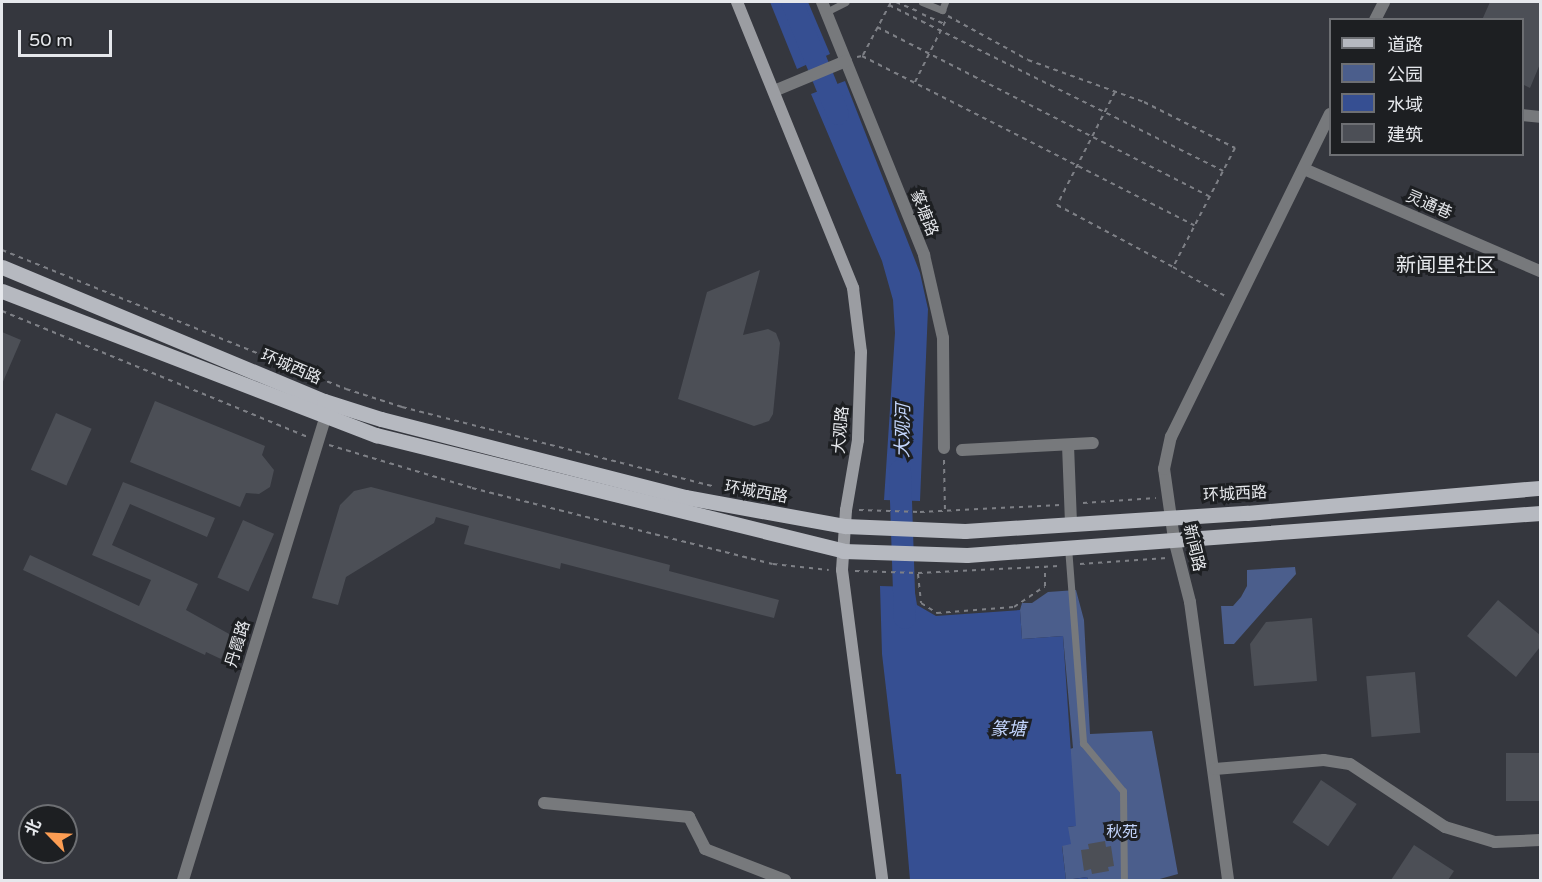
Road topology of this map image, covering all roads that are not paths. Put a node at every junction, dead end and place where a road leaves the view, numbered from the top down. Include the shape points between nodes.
1 (737, 2) edge
2 (846, 2) edge
3 (922, 2) edge
4 (945, 2) edge
5 (1383, 2) edge
6 (824, 7) edge
7 (1376, 18) edge
8 (846, 61) junction
9 (774, 91) junction
10 (1524, 115) edge
11 (1329, 116) edge
12 (1540, 117) edge
13 (1304, 169) junction
14 (2, 267) edge
15 (1540, 271) edge
16 (2, 291) edge
17 (326, 417) junction
18 (1093, 443) dead end
19 (1068, 445) junction
20 (944, 448) road end
21 (962, 450) dead end
22 (1540, 488) edge
23 (1540, 513) edge
24 (1170, 515) junction
25 (1071, 523) junction
26 (845, 526) junction
27 (1174, 539) junction
28 (1068, 547) junction
29 (843, 551) junction
30 (1215, 769) junction
31 (544, 803) dead end
32 (1540, 840) edge
33 (183, 880) edge
34 (785, 880) edge
35 (882, 880) edge
36 (1124, 880) edge
37 (1228, 880) edge

1 - 9 main road, 大观路
2 - 6 lane
3 - 4 lane via 942,10
5 - 7 street
6 - 8 street, 篆塘路
8 - 9 street
8 - 20 street, 篆塘路 via 924,255 943,338
9 - 26 main road, 大观路 via 853,288 861,363 858,440
10 - 12 street
11 - 13 street, 新闻路
13 - 15 street, 灵通巷
13 - 24 street, 新闻路 via 1171,437 1164,469
14 - 26 main road, 环城西路 via 324,401 381,419 685,497
16 - 17 main road, 环城西路
17 - 29 main road, 环城西路 via 509,471
17 - 33 street, 丹霞路
18 - 19 street
19 - 21 street
19 - 25 street
22 - 24 main road, 环城西路 via 1247,513
23 - 27 main road, 环城西路
24 - 25 main road, 环城西路
24 - 27 street, 新闻路
25 - 26 main road, 环城西路 via 919,532
26 - 29 main road, 大观路
27 - 28 main road, 环城西路
27 - 30 street, 新闻路 via 1190,602
28 - 29 main road, 环城西路 via 918,556
28 - 36 lane via 1083,742 1123,791
29 - 35 main road, 大观路 via 844,593
30 - 32 street via 1324,760 1350,764 1461,833 1495,842
30 - 37 street, 新闻路
31 - 34 street via 689,817 705,849

